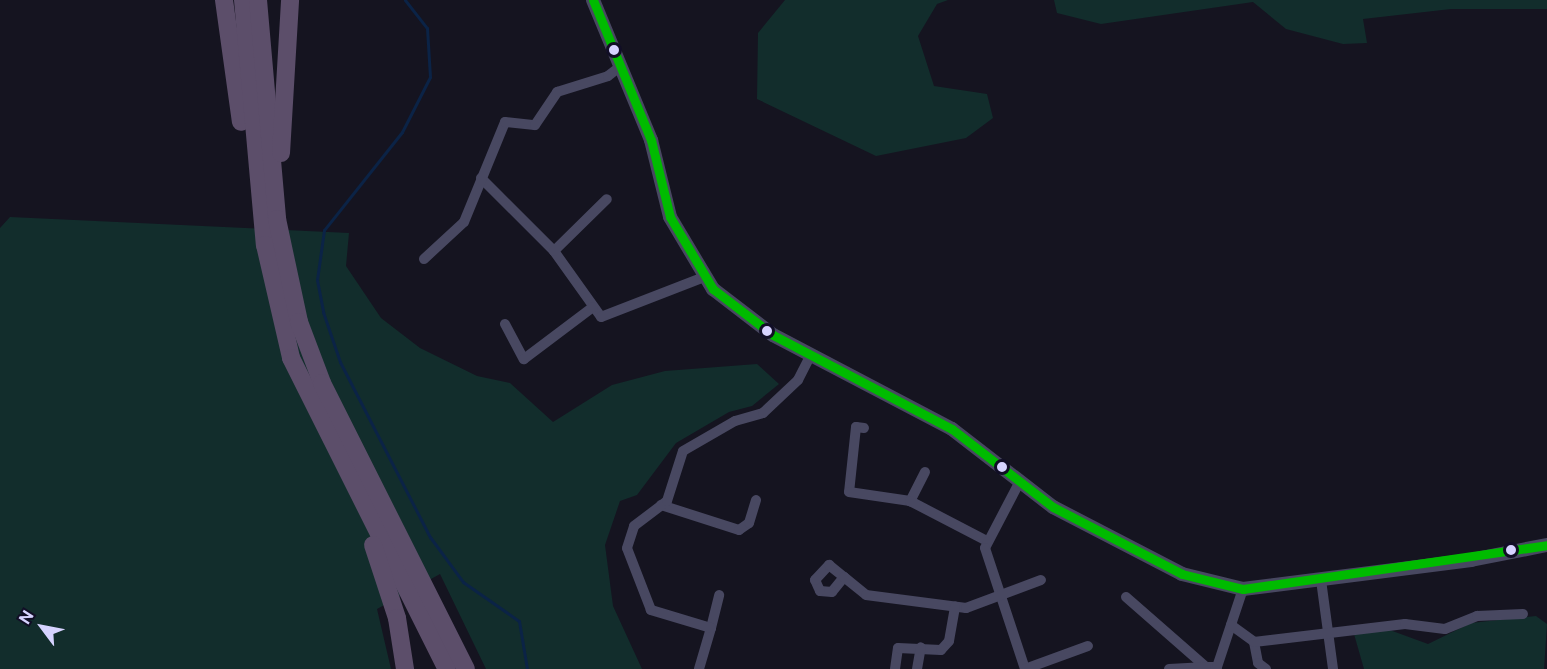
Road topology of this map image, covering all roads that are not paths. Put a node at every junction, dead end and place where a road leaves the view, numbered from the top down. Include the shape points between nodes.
1 (224, 0) edge
2 (243, 0) edge
3 (258, 0) edge
4 (290, 0) edge
5 (593, 0) edge
6 (624, 72) junction
7 (482, 178) junction
8 (607, 199) dead end
9 (554, 251) junction
10 (424, 259) dead end
11 (704, 278) junction
12 (273, 288) junction
13 (593, 308) junction
14 (299, 322) junction
15 (505, 324) dead end
16 (811, 355) junction
17 (864, 428) dead end
18 (330, 441) junction
19 (925, 472) dead end
20 (1019, 483) junction
21 (756, 500) dead end
22 (910, 501) junction
23 (661, 505) junction
24 (987, 541) junction
25 (1547, 545) edge
26 (844, 577) dead end
27 (1041, 580) dead end
28 (1321, 580) junction
29 (1243, 589) junction
30 (719, 596) dead end
31 (998, 596) junction
32 (1126, 597) dead end
33 (955, 607) junction
34 (1523, 614) dead end
35 (443, 622) junction
36 (1231, 625) junction
37 (711, 628) junction
38 (1326, 632) junction
39 (1254, 642) junction
40 (1088, 646) dead end
41 (921, 647) junction
42 (1211, 667) junction
43 (405, 669) edge
44 (447, 669) edge
45 (465, 669) edge
46 (473, 669) edge
47 (699, 669) edge
48 (895, 669) edge
49 (917, 669) edge
50 (1025, 669) edge
51 (1169, 669) edge
52 (1266, 669) edge
53 (1333, 669) edge

1 - 12 highway via 252,203
2 - 12 highway via 260,201
3 - 14 highway via 277,219
4 - 14 highway via 281,96 282,201
5 - 6 street
6 - 7 street via 558,92 534,125 505,122
6 - 11 street via 651,140 670,217
7 - 9 street
7 - 10 street via 464,222
8 - 9 street
9 - 13 street
11 - 13 street via 601,317
11 - 16 street via 745,317
12 - 18 highway via 291,358
13 - 15 street via 524,359
14 - 35 highway via 322,383
16 - 20 street via 952,429
16 - 23 street via 798,380 763,413 735,421 683,451
17 - 22 street via 856,428 849,492
18 - 43 highway via 381,564
18 - 44 highway
19 - 22 street
20 - 24 street
20 - 29 street via 1182,574
21 - 23 street via 749,523 739,530
22 - 24 street
23 - 37 street via 634,526 627,549 644,594 651,610
24 - 31 street via 986,560
25 - 28 street
26 - 33 street via 866,595
27 - 31 street
28 - 29 street
28 - 38 street
29 - 36 street
30 - 37 street
31 - 33 street
31 - 50 street
32 - 42 street
33 - 41 street via 949,641 941,650
34 - 38 street via 1477,616 1445,629 1405,624
35 - 45 highway
35 - 46 highway
36 - 39 street
36 - 42 street
37 - 47 street
38 - 39 street
38 - 53 street
39 - 52 street via 1258,663
40 - 50 street
41 - 48 street via 898,648
41 - 49 street
42 - 51 street

